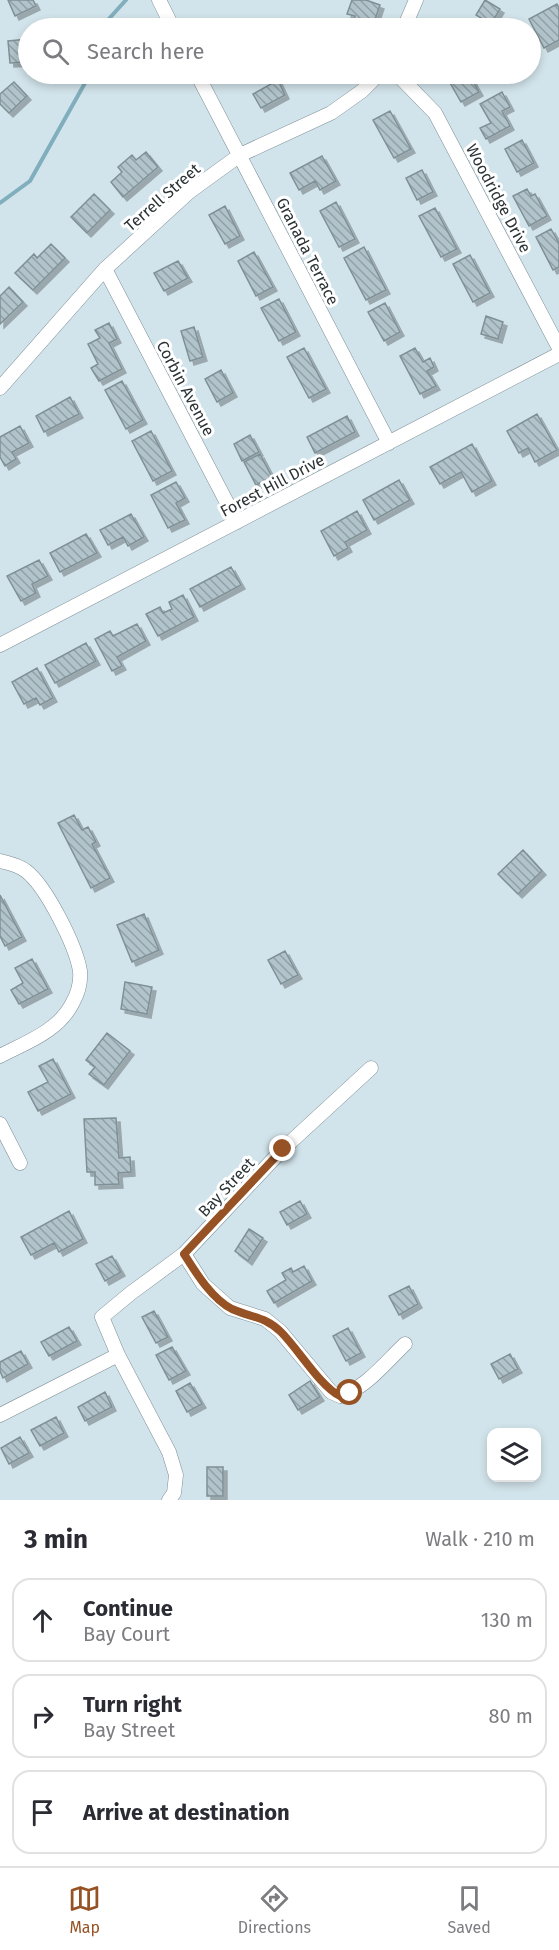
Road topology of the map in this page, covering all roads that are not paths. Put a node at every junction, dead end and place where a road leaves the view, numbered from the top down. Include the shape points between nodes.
1 (159, 0) edge
2 (416, 0) edge
3 (168, 18) edge
4 (408, 18) edge
5 (202, 84) edge
6 (369, 84) edge
7 (407, 84) edge
8 (240, 155) junction
9 (105, 269) junction
10 (559, 348) edge
11 (559, 354) edge
12 (0, 388) edge
13 (389, 443) junction
14 (237, 522) junction
15 (0, 645) edge
16 (0, 861) edge
17 (0, 1056) edge
18 (370, 1068) dead end
19 (0, 1124) edge
20 (20, 1163) dead end
21 (184, 1254) junction
22 (405, 1344) dead end
23 (118, 1355) junction
24 (0, 1414) edge
25 (170, 1500) edge

1 - 3 street
2 - 4 street
5 - 8 street, Granada Terrace
6 - 8 street, Terrell Street via 331,113
7 - 10 street, Woodridge Drive via 435,113
8 - 9 street, Terrell Street via 189,192
8 - 13 street, Granada Terrace
9 - 12 street, Terrell Street
9 - 14 street, Corbin Avenue
11 - 13 street, Forest Hill Drive
13 - 14 street, Forest Hill Drive
14 - 15 street, Forest Hill Drive
16 - 17 street via 25,870 40,885 60,919 80,971 79,989 57,1024
18 - 21 street, Bay Street via 283,1149
19 - 20 street
21 - 22 street via 203,1284 230,1308 265,1319 280,1330 331,1392 340,1396 360,1387
21 - 23 street, Bay Street via 102,1317
23 - 24 street
23 - 25 street via 169,1452 176,1475

